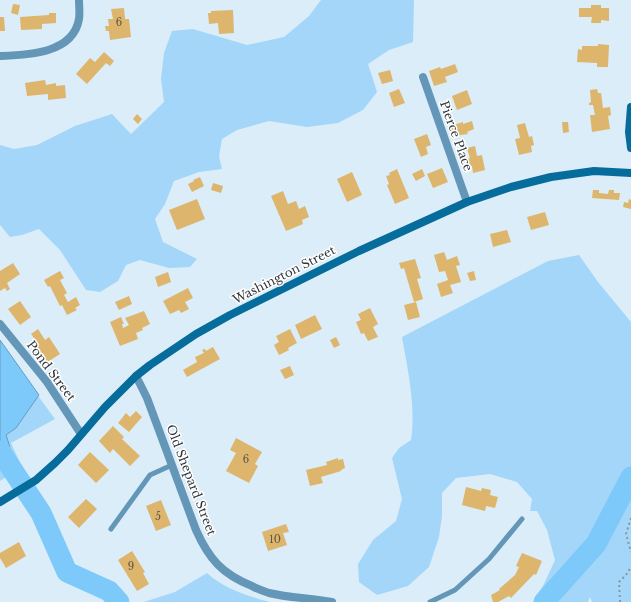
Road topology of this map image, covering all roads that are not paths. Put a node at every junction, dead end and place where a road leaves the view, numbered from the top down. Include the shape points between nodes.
1 (79, 0) edge
2 (0, 56) edge
3 (422, 77) dead end
4 (631, 107) edge
5 (631, 148) edge
6 (631, 173) edge
7 (467, 202) junction
8 (0, 324) edge
9 (136, 376) junction
10 (81, 434) junction
11 (172, 466) junction
12 (0, 502) edge
13 (522, 519) dead end
14 (111, 529) dead end
15 (332, 602) edge
16 (430, 602) edge

1 - 2 street via 79,19 75,30 64,43 32,54
3 - 7 street, Pierce Place
4 - 5 main road
6 - 7 main road, Washington Street via 594,171 551,177
7 - 9 main road, Washington Street via 359,251 230,316 163,355
8 - 10 street, Pond Street via 47,382
9 - 10 main road, Washington Street
9 - 11 street, Old Shepard Street via 147,398
10 - 12 main road, Washington Street via 60,459 36,480
11 - 14 lane via 150,475
11 - 15 street, Old Shepard Street via 201,542 222,570 237,580 267,592
13 - 16 lane via 478,570 455,590

